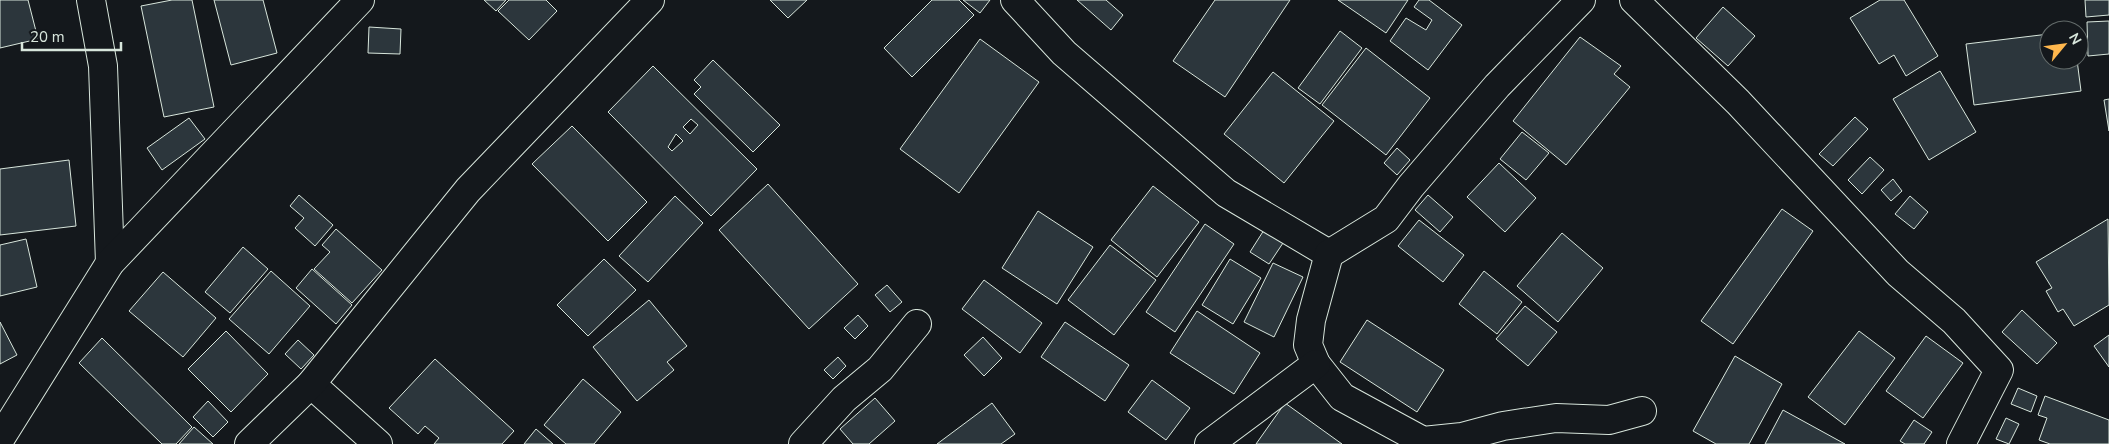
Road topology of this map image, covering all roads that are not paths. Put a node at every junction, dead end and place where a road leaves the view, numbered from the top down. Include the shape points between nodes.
1 (91, 0) edge
2 (360, 0) edge
3 (650, 0) edge
4 (1015, 0) edge
5 (1581, 0) edge
6 (1634, 0) edge
7 (1329, 254) junction
8 (110, 263) junction
9 (917, 324) dead end
10 (1316, 364) junction
11 (311, 384) junction
12 (1642, 411) dead end
13 (0, 439) edge
14 (250, 444) edge
15 (378, 444) edge
16 (802, 444) edge
17 (1208, 444) edge
18 (1961, 444) edge

1 - 8 street via 103,66
2 - 8 street
3 - 11 street via 468,190
4 - 7 street via 1064,52 1226,193
5 - 7 street via 1497,86 1386,219
6 - 18 street via 1738,102 1898,273 1954,321 1999,370
7 - 10 street via 1311,320 1308,345
8 - 13 street
9 - 16 street via 880,369 844,399
10 - 12 street via 1342,397 1423,441 1462,437 1503,426 1556,418 1609,420
10 - 17 street
11 - 14 street
11 - 15 street

